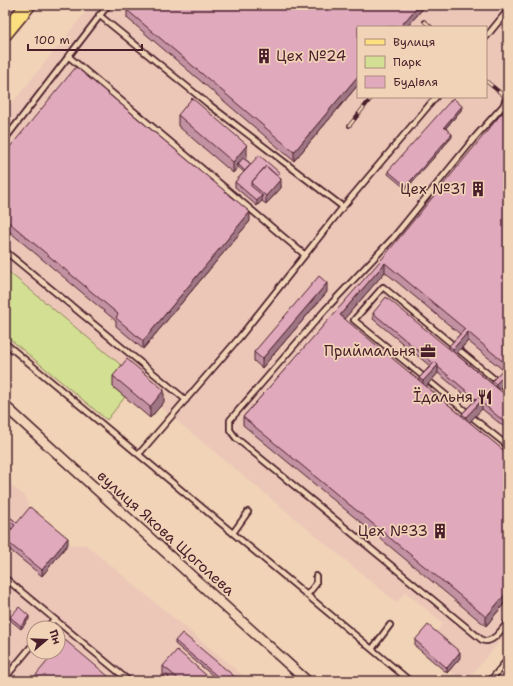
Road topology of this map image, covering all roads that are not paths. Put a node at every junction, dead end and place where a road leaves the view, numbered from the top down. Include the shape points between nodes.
1 (28, 5) edge
2 (108, 5) edge
3 (508, 10) edge
4 (99, 15) junction
5 (5, 33) edge
6 (487, 36) edge
7 (68, 56) junction
8 (508, 94) edge
9 (435, 98) edge
10 (503, 106) junction
11 (508, 110) edge
12 (5, 139) edge
13 (344, 207) junction
14 (5, 252) edge
15 (305, 255) junction
16 (5, 343) edge
17 (508, 390) edge
18 (186, 400) junction
19 (5, 406) edge
20 (508, 446) edge
21 (139, 454) junction
22 (248, 512) dead end
23 (233, 532) junction
24 (316, 576) dead end
25 (5, 578) edge
26 (307, 595) junction
27 (54, 619) joint
28 (508, 622) edge
29 (390, 625) dead end
30 (372, 649) junction
31 (26, 653) edge
32 (508, 659) edge
33 (5, 678) edge
34 (129, 681) edge
35 (307, 681) edge
36 (410, 681) edge
37 (490, 681) edge

1 - 5 main road
2 - 4 lane
3 - 6 lane
4 - 7 lane
4 - 13 lane via 207,103
7 - 12 lane
7 - 15 lane
8 - 10 lane
9 - 13 lane
10 - 11 lane
10 - 28 lane via 393,238 325,310 230,420 230,430 236,438 482,640 492,640
13 - 15 lane
14 - 18 lane
15 - 18 lane
16 - 21 lane
17 - 20 lane via 383,287 354,320
18 - 21 lane
19 - 35 street, вулиця Якова Щоголева
21 - 23 lane
22 - 23 lane
23 - 26 lane
24 - 26 lane via 316,584
25 - 27 lane
26 - 30 lane
27 - 34 lane
29 - 30 lane
30 - 36 lane
31 - 33 lane
32 - 37 lane

